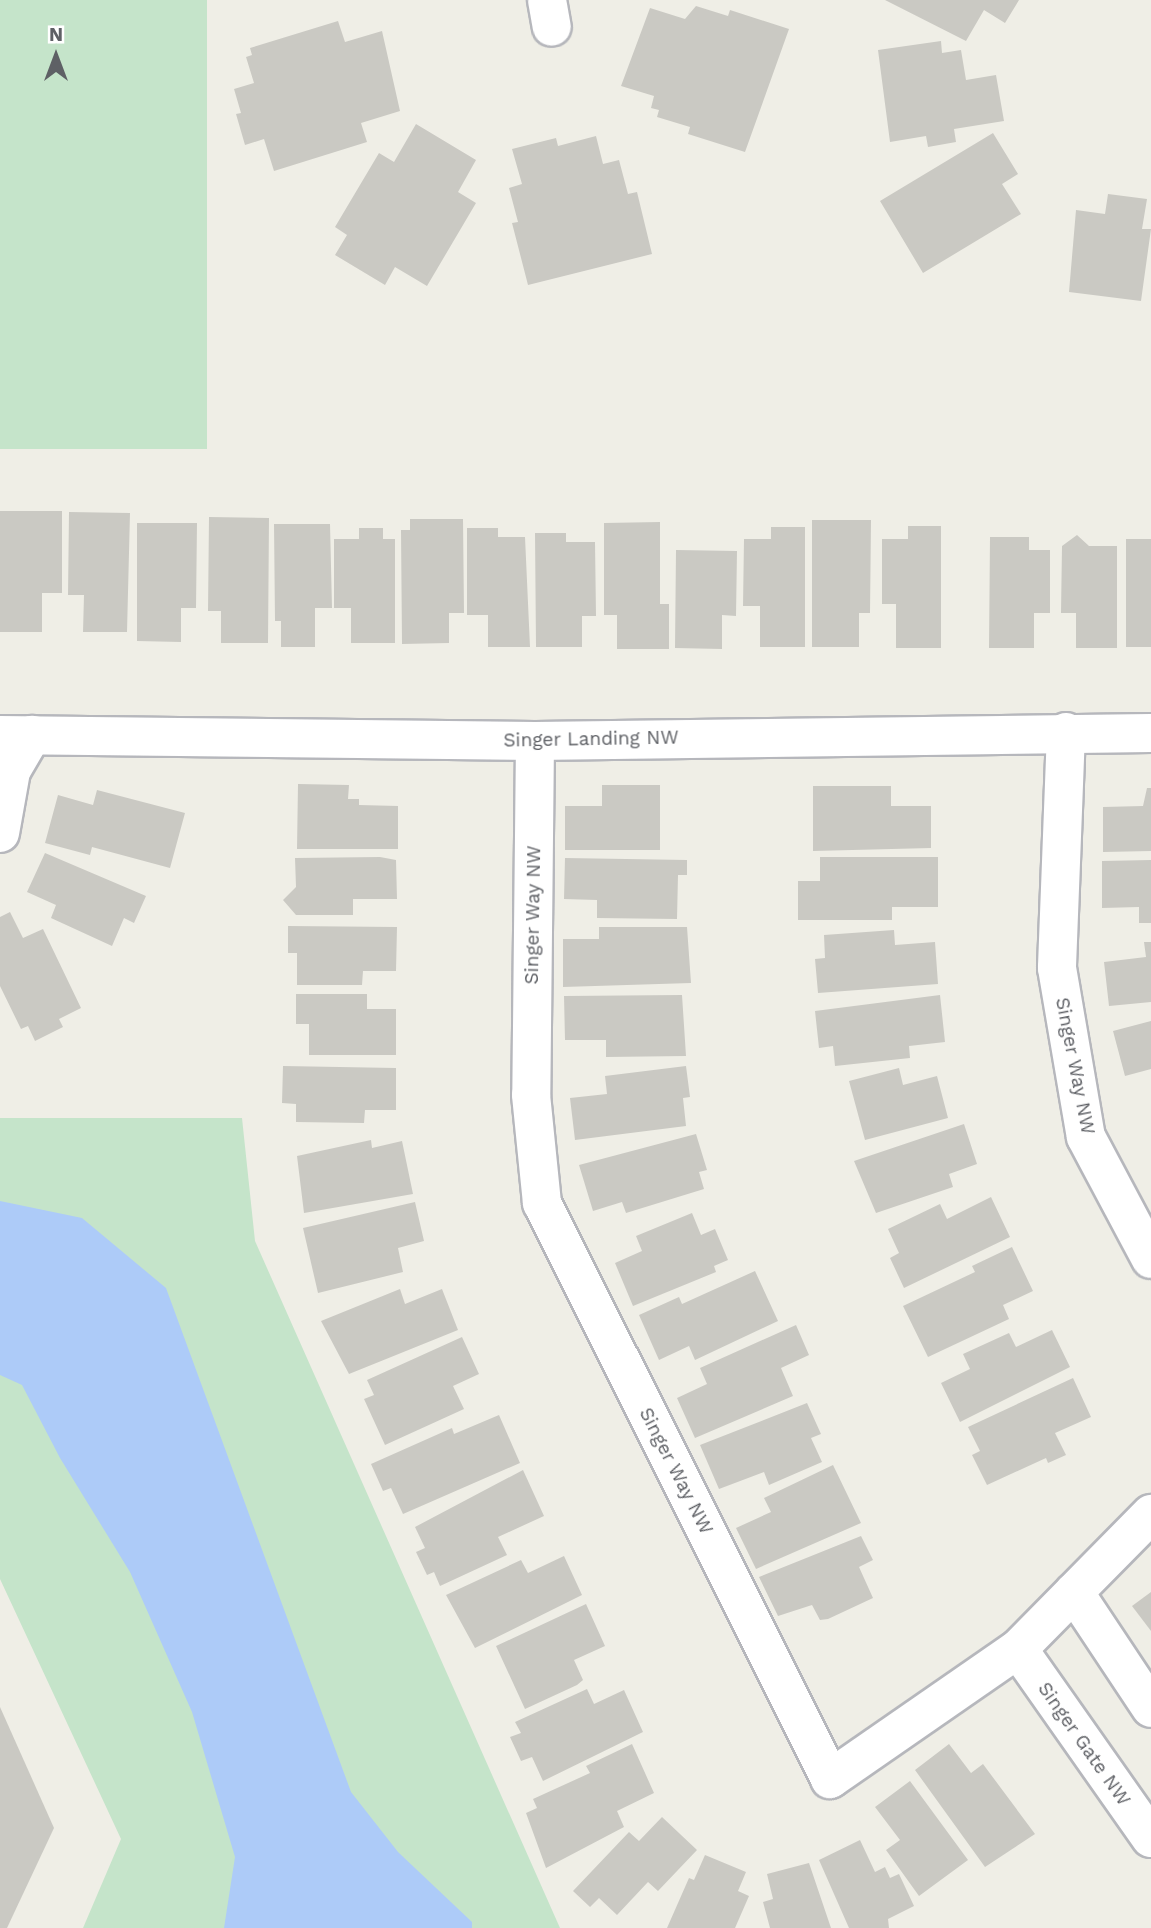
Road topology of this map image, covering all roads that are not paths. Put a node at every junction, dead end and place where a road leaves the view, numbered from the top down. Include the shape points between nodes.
1 (1066, 732) junction
2 (1151, 733) edge
3 (16, 735) edge
4 (535, 741) junction
5 (0, 833) edge
6 (1151, 1259) edge
7 (1151, 1514) edge
8 (1074, 1592) junction
9 (1018, 1649) junction
10 (1151, 1708) edge
11 (1151, 1838) edge

1 - 2 street, Singer Landing NW
1 - 4 street, Singer Landing NW
1 - 6 street, Singer Way NW via 1057,968 1086,1137
3 - 4 street, Singer Landing NW
3 - 5 street, Singer Landing NW
4 - 9 street, Singer Way NW via 531,1095 542,1203 830,1779
7 - 8 street, Singer Way NW
8 - 9 street, Singer Way NW
8 - 10 street
9 - 11 street, Singer Gate NW

